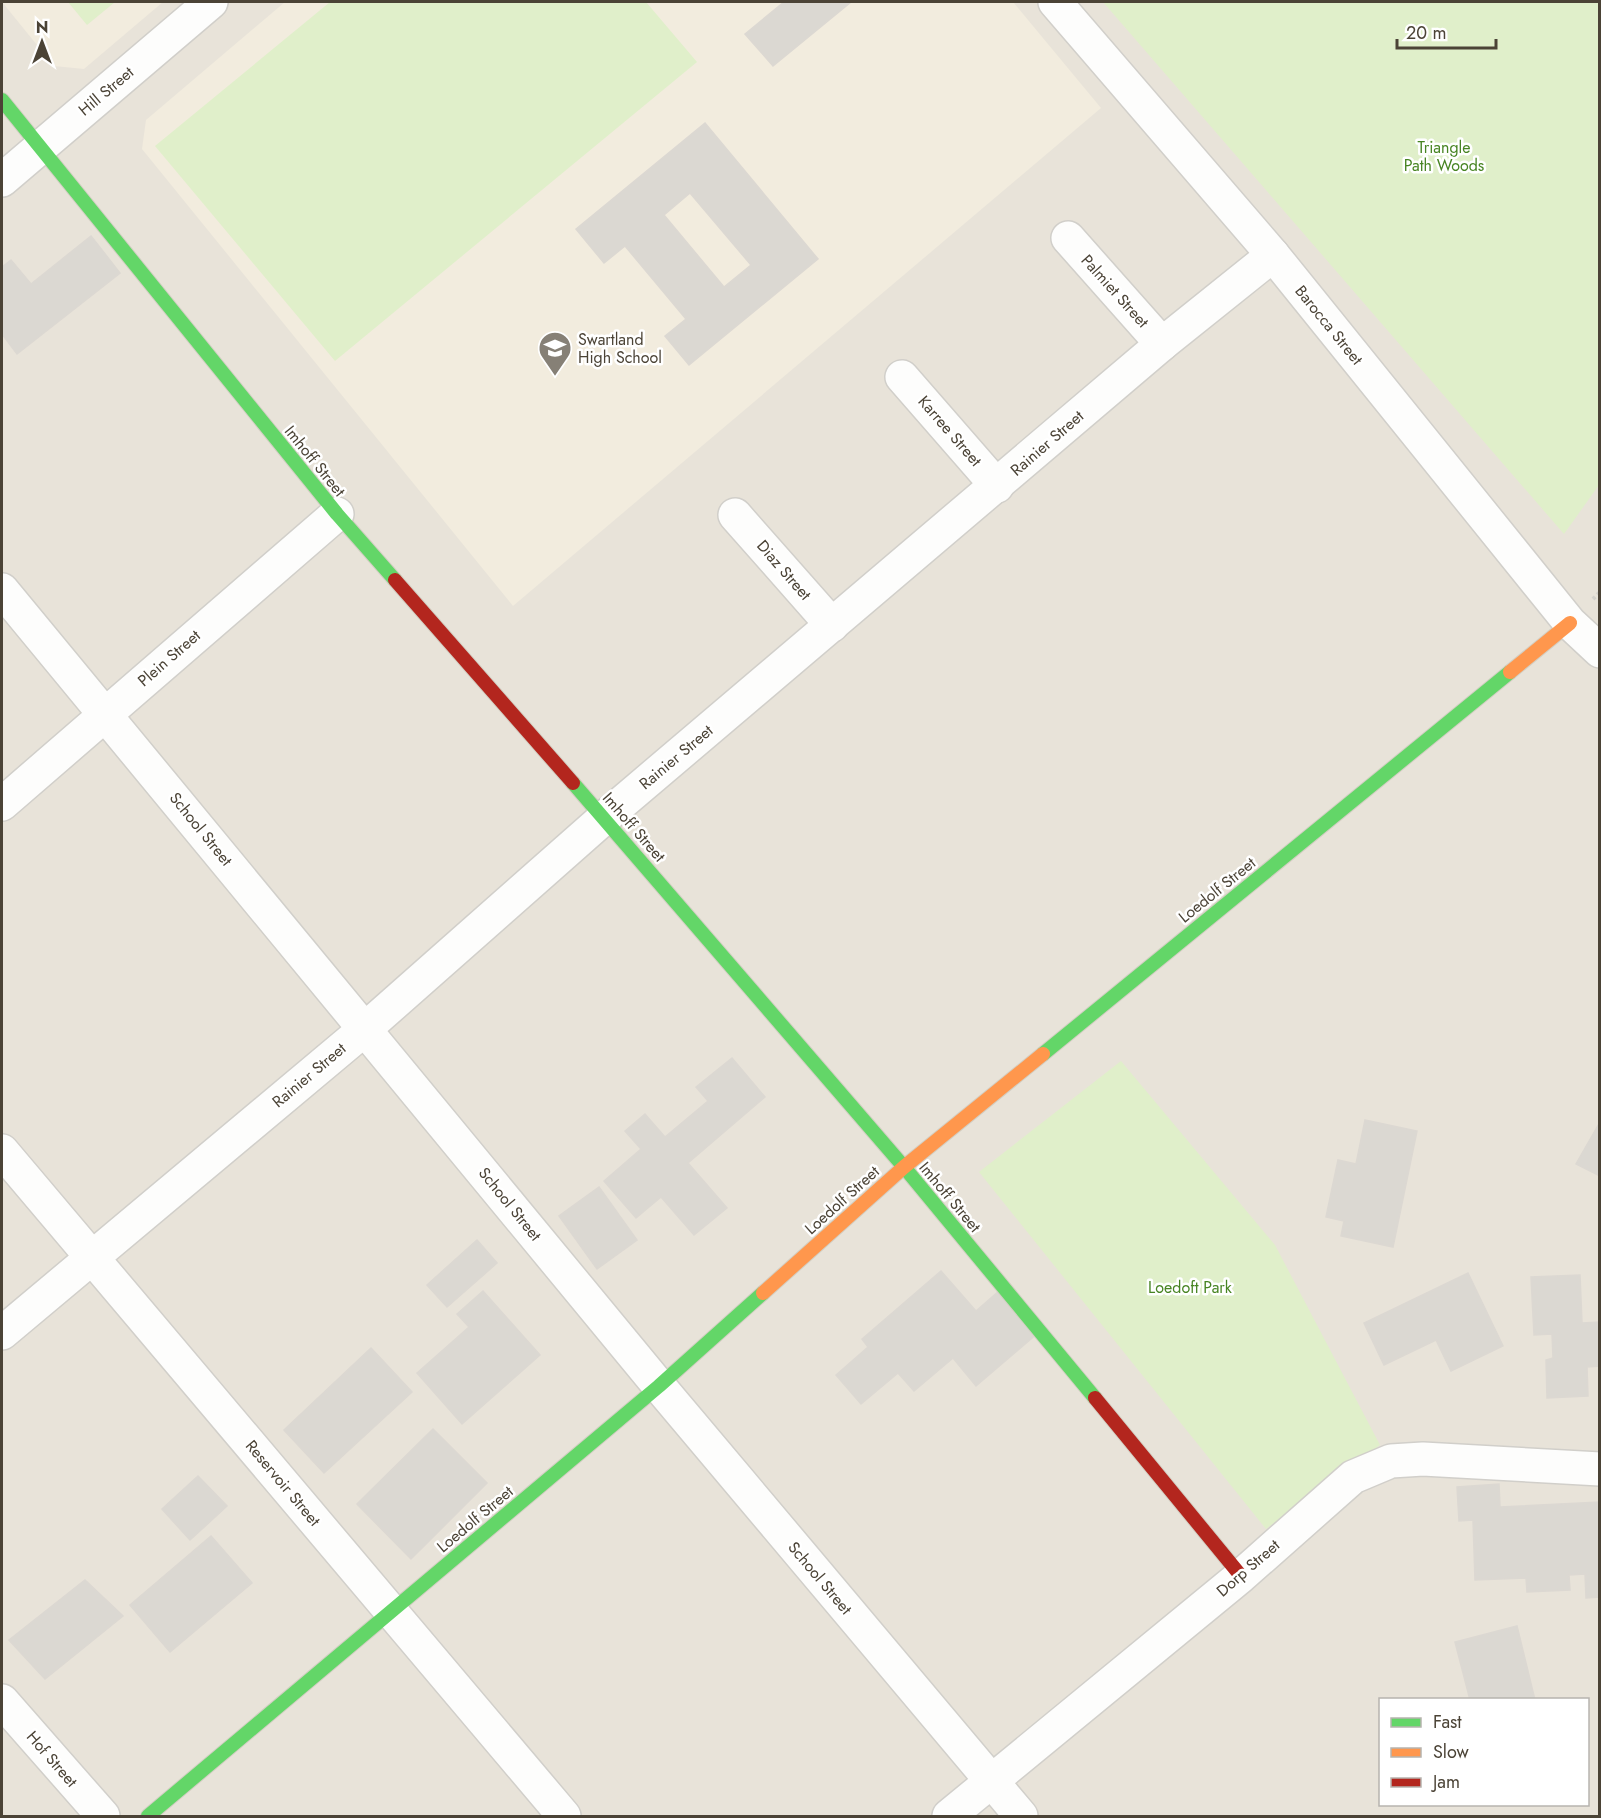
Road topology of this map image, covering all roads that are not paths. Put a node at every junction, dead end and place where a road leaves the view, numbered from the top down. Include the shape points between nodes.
1 (211, 2) edge
2 (1055, 2) edge
3 (2, 100) edge
4 (40, 146) junction
5 (2, 180) edge
6 (1068, 238) dead end
7 (1273, 255) junction
8 (1162, 345) junction
9 (902, 377) dead end
10 (997, 486) junction
11 (337, 514) junction
12 (735, 515) dead end
13 (2, 590) edge
14 (1570, 623) junction
15 (832, 625) junction
16 (1599, 651) edge
17 (105, 712) junction
18 (2, 804) edge
19 (604, 818) junction
20 (365, 1029) junction
21 (2, 1151) edge
22 (904, 1167) junction
23 (91, 1256) junction
24 (2, 1333) edge
25 (659, 1386) junction
26 (1599, 1469) edge
27 (1241, 1575) junction
28 (392, 1611) junction
29 (2, 1701) edge
30 (990, 1781) junction
31 (103, 1816) edge
32 (148, 1816) edge
33 (564, 1816) edge
34 (949, 1816) edge
35 (1021, 1816) edge

1 - 4 street, Hill Street
2 - 7 street, Barocca Street
3 - 4 street, Imhoff Street
4 - 5 street, Hill Street
4 - 11 street, Imhoff Street
6 - 8 street, Palmiet Street
7 - 8 street, Rainier Street
7 - 14 street, Barocca Street
8 - 10 street, Rainier Street
9 - 10 street, Karree Street
10 - 15 street, Rainier Street
11 - 17 street, Plein Street
11 - 19 street, Imhoff Street
12 - 15 street, Diaz Street
13 - 17 street, School Street
14 - 16 street, Barocca Street
14 - 22 street, Loedolf Street
15 - 19 street, Rainier Street
17 - 18 street, Plein Street
17 - 20 street, School Street
19 - 20 street, Rainier Street
19 - 22 street, Imhoff Street
20 - 23 street, Rainier Street
20 - 25 street, School Street
21 - 23 street, Reservoir Street
22 - 25 street, Loedolf Street
22 - 27 street, Imhoff Street
23 - 24 street, Rainier Street
23 - 28 street, Reservoir Street
25 - 28 street, Loedolf Street
25 - 30 street, School Street
26 - 27 street, Dorp Street via 1423,1459 1391,1461 1353,1477
27 - 30 street, Dorp Street
28 - 32 street, Loedolf Street
28 - 33 street, Reservoir Street
29 - 31 street, Hof Street
30 - 34 street, Dorp Street
30 - 35 street, School Street

